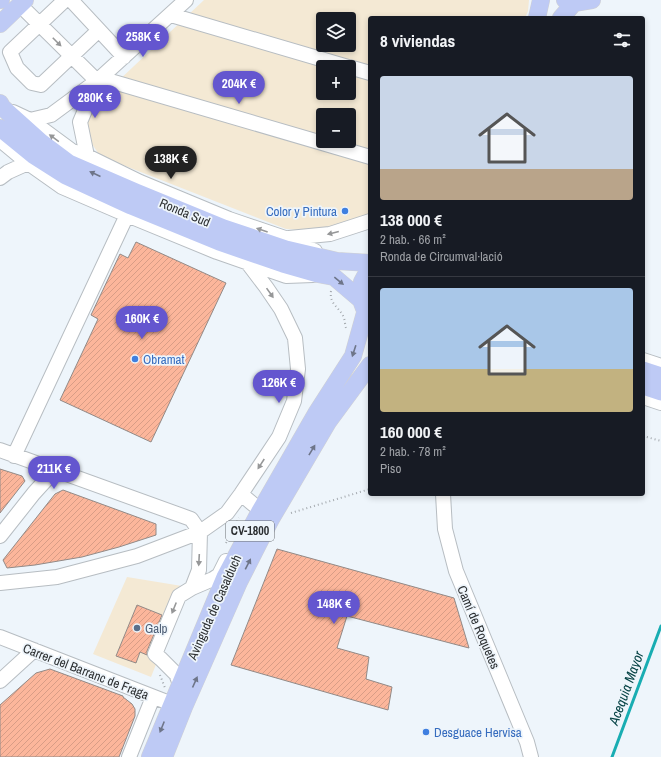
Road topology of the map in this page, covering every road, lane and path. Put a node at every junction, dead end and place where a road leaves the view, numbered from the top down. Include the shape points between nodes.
1 (65, 0) edge
2 (71, 0) edge
3 (186, 0) edge
4 (541, 0) edge
5 (592, 0) edge
6 (22, 2) edge
7 (569, 2) edge
8 (171, 15) junction
9 (537, 16) edge
10 (562, 16) edge
11 (0, 24) edge
12 (39, 24) junction
13 (99, 30) junction
14 (71, 56) junction
15 (124, 57) junction
16 (325, 60) edge
17 (356, 69) edge
18 (368, 72) edge
19 (99, 80) junction
20 (1, 105) edge
21 (30, 120) junction
22 (0, 139) edge
23 (87, 156) junction
24 (368, 156) edge
25 (28, 163) junction
26 (0, 178) edge
27 (127, 215) junction
28 (368, 222) edge
29 (288, 238) junction
30 (337, 261) junction
31 (247, 262) junction
32 (368, 263) edge
33 (368, 271) edge
34 (318, 274) junction
35 (366, 311) edge
36 (645, 361) edge
37 (661, 366) edge
38 (368, 368) edge
39 (645, 371) edge
40 (661, 376) edge
41 (645, 387) edge
42 (661, 392) edge
43 (645, 398) edge
44 (661, 403) edge
45 (317, 412) junction
46 (645, 437) edge
47 (661, 441) edge
48 (0, 450) edge
49 (14, 456) junction
50 (35, 463) junction
51 (55, 470) junction
52 (368, 490) edge
53 (34, 493) junction
54 (241, 494) junction
55 (443, 496) edge
56 (254, 505) junction
57 (271, 519) junction
58 (200, 532) junction
59 (0, 536) edge
60 (2, 584) edge
61 (192, 588) junction
62 (2, 635) edge
63 (34, 650) junction
64 (0, 681) edge
65 (180, 684) junction
66 (153, 697) junction
67 (172, 704) junction
68 (129, 757) edge
69 (150, 757) edge
70 (164, 757) edge
71 (531, 757) edge

1 - 12 street
2 - 13 street
3 - 8 street
4 - 9 main road
5 - 7 main road
6 - 11 main road
6 - 12 street
7 - 10 main road
8 - 15 street
8 - 16 street
12 -> 14 street
12 - 14 street via 10,52 17,68 32,83 41,85
13 - 14 street
13 - 15 street
14 - 19 street
15 - 19 street
17 - 18 street
19 - 21 street via 51,115
19 - 23 street via 80,122
19 - 24 street
20 - 21 street
30 -> 20 main road, Ronda Sud via 286,249 224,228 69,163 41,142
23 -> 21 street via 72,151
22 - 25 street, Ronda Sud
22 - 34 main road, Ronda Sud via 33,155 66,176 131,206 219,242
29 -> 23 street via 229,219 140,182
25 - 26 street
25 - 27 street, Ronda Sud via 62,186
27 - 31 street, Ronda Sud
27 - 49 street
28 -> 29 street via 330,234
29 - 30 street
30 - 32 main road, Ronda Sud
31 - 34 street, Ronda Sud via 286,276
31 -> 54 street via 281,309 295,338 298,369 294,401 279,436
33 - 35 main road, Avinguda de Casalduch via 362,282
34 -> 35 main road, Ronda Sud via 334,277
35 -> 45 main road, Avinguda de Casalduch / CV-1800 via 353,356
36 - 37 street
57 -> 38 main road, Avinguda de Casalduch / CV-1800 via 328,422
39 - 40 main road
41 - 42 main road
43 - 44 street
45 - 56 street
45 - 65 main road, Avinguda de Casalduch / CV-1800 via 225,577
46 - 47 path
48 - 49 street
49 - 50 street
50 - 51 street
50 - 53 street
51 - 53 street
51 - 58 street via 191,519
52 - 57 path
53 - 59 street
54 - 56 street
54 - 58 street via 228,513
55 - 71 street, Camí de Roquetes via 445,528 456,571
56 - 61 street via 219,574
70 -> 57 main road, Avinguda de Casalduch / CV-1800 via 239,582
58 - 60 street via 137,556 57,577
58 -> 61 street via 199,570
61 -> 65 street via 179,596 155,654 176,674
62 - 63 street, Carrer del Barranc de Fraga
63 - 64 street
63 - 66 street, Carrer del Barranc de Fraga
65 - 67 main road, Avinguda de Casalduch / CV-1800
66 - 67 street, Carrer del Barranc de Fraga
66 - 68 street
67 -> 69 main road, Avinguda de Casalduch / CV-1800

